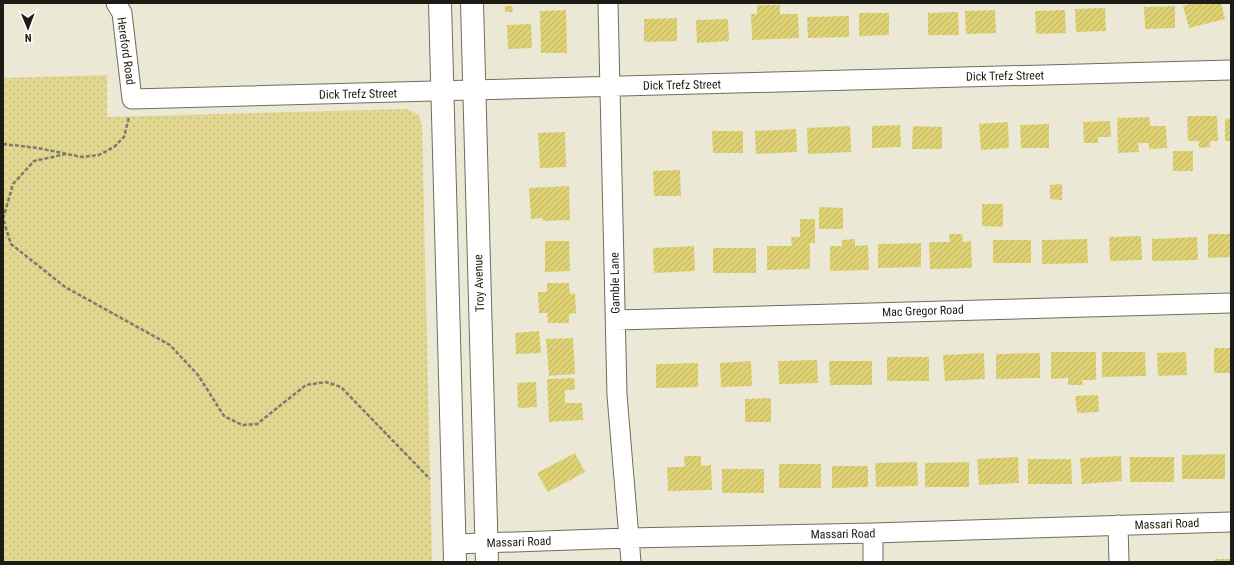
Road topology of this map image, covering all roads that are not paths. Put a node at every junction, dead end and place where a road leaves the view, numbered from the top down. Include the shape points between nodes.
1 (116, 3) edge
2 (440, 3) edge
3 (472, 3) edge
4 (608, 3) edge
5 (1231, 70) edge
6 (610, 87) junction
7 (474, 90) junction
8 (442, 92) junction
9 (132, 99) joint
10 (1231, 303) edge
11 (616, 320) junction
12 (1231, 522) edge
13 (1118, 525) junction
14 (873, 533) junction
15 (628, 538) junction
16 (487, 552) edge
17 (455, 553) edge
18 (630, 562) edge
19 (873, 562) edge
20 (1119, 562) edge

1 - 9 street, Hereford Road via 122,13
2 - 8 main road
3 - 7 main road, Troy Avenue
4 - 6 street, Gamble Lane
5 - 6 street, Dick Trefz Street
6 - 7 street, Dick Trefz Street
6 - 11 street, Gamble Lane
7 - 8 street, Dick Trefz Street
7 - 16 main road, Troy Avenue
8 - 9 street, Dick Trefz Street
8 - 17 main road
10 - 11 street, Mac Gregor Road
11 - 15 street, Gamble Lane via 617,396
12 - 13 street, Massari Road
13 - 14 street, Massari Road
13 - 20 street
14 - 15 street, Massari Road
14 - 19 street
15 - 16 street, Massari Road
15 - 18 street, Gamble Lane
16 - 17 street, Massari Road

